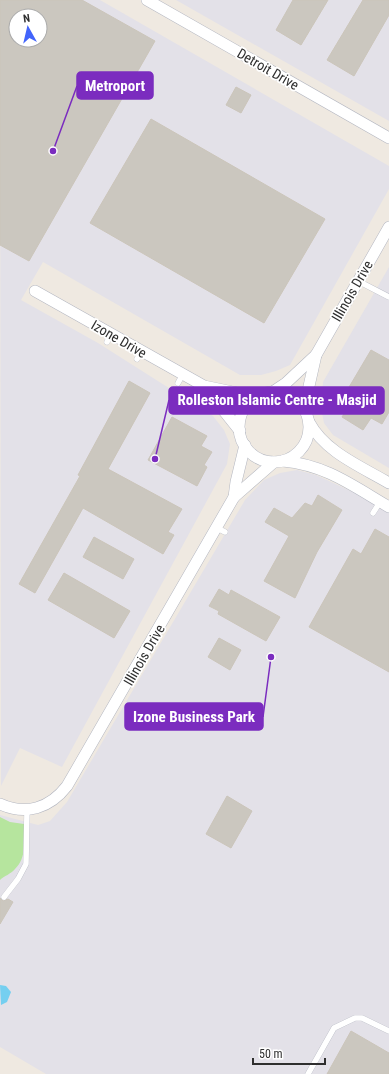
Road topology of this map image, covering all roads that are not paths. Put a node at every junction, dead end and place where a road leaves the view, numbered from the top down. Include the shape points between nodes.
1 (147, 0) edge
2 (389, 138) edge
3 (389, 227) edge
4 (358, 281) junction
5 (35, 291) dead end
6 (389, 297) edge
7 (316, 355) junction
8 (204, 386) junction
9 (271, 393) junction
10 (255, 398) junction
11 (308, 419) junction
12 (240, 431) junction
13 (245, 445) junction
14 (279, 461) junction
15 (389, 483) edge
16 (234, 497) junction
17 (384, 504) edge
18 (373, 514) dead end
19 (0, 804) edge
20 (27, 810) junction
21 (4, 897) dead end
22 (389, 1031) edge
23 (308, 1074) edge

1 - 2 street, Detroit Drive
3 - 4 street, Illinois Drive
4 - 6 lane
4 - 7 street, Illinois Drive
5 - 8 street, Izone Drive via 139,355 180,378
7 - 9 street, Illinois Drive
7 - 11 street, Illinois Drive via 307,395
8 - 10 street, Izone Drive
8 - 12 street, Izone Drive
9 - 10 street
9 - 11 street via 293,398
10 - 12 street via 243,412
11 - 14 street via 306,442 292,457
11 - 15 street via 320,439 334,451
12 - 13 street
13 - 14 street via 252,454 262,460
13 - 16 street, Illinois Drive
14 - 16 street, Illinois Drive
14 - 17 street via 307,464 323,470
16 - 20 street, Illinois Drive via 67,786 44,806
17 - 18 lane
19 - 20 street
20 - 21 lane via 26,864
22 - 23 lane via 362,1018 355,1018 334,1028

